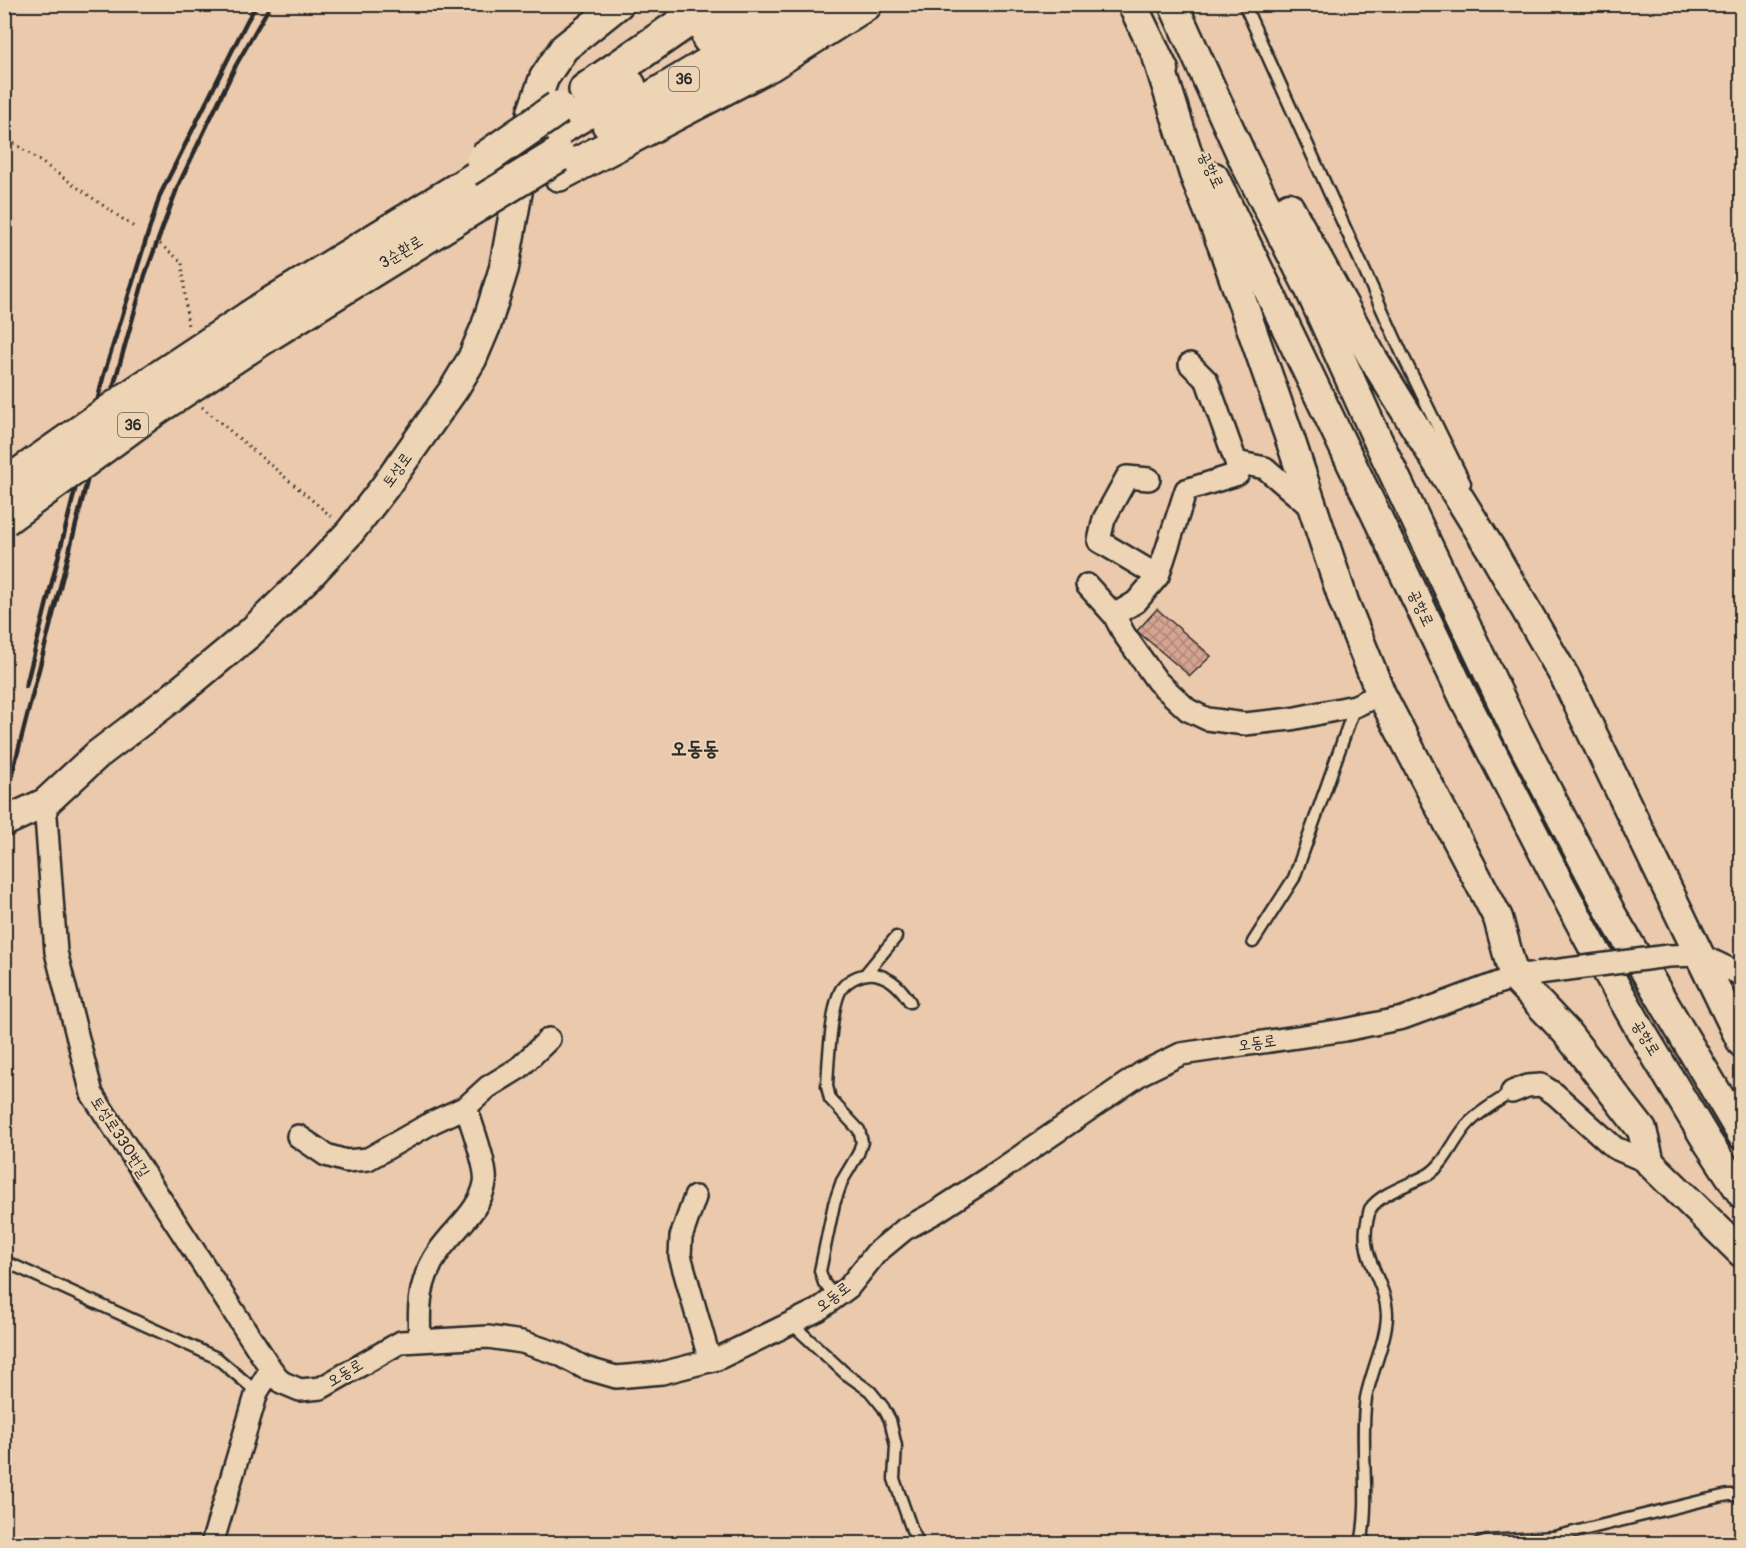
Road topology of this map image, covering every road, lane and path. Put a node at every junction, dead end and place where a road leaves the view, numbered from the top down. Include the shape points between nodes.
1 (619, 4) edge
2 (711, 4) edge
3 (764, 4) edge
4 (809, 4) edge
5 (865, 4) edge
6 (1173, 4) edge
7 (1244, 4) edge
8 (1132, 5) edge
9 (1194, 48) junction
10 (1156, 53) junction
11 (4, 136) edge
12 (558, 141) junction
13 (485, 187) junction
14 (134, 227) dead end
15 (160, 244) dead end
16 (264, 323) junction
17 (190, 338) dead end
18 (1190, 364) dead end
19 (199, 406) dead end
20 (1236, 462) junction
21 (1149, 479) dead end
22 (4, 486) edge
23 (1313, 509) junction
24 (4, 519) edge
25 (350, 532) junction
26 (1492, 551) junction
27 (1158, 576) junction
28 (1087, 585) dead end
29 (1114, 615) junction
30 (1381, 694) junction
31 (1355, 706) junction
32 (45, 803) junction
33 (4, 822) edge
34 (896, 938) dead end
35 (1252, 942) dead end
36 (1700, 955) junction
37 (867, 972) junction
38 (1526, 975) junction
39 (1742, 975) edge
40 (910, 1002) dead end
41 (549, 1039) dead end
42 (1742, 1043) edge
43 (1512, 1092) joint
44 (466, 1107) junction
45 (1742, 1135) edge
46 (298, 1136) dead end
47 (1650, 1163) junction
48 (1742, 1194) edge
49 (695, 1197) dead end
50 (1742, 1253) edge
51 (4, 1261) edge
52 (835, 1297) junction
53 (791, 1323) junction
54 (420, 1340) junction
55 (710, 1360) junction
56 (271, 1369) junction
57 (257, 1392) junction
58 (1742, 1495) edge
59 (212, 1544) edge
60 (919, 1544) edge
61 (1361, 1544) edge
62 (1478, 1544) edge

1 - 25 main road, 토성로 via 564,48 544,78 532,112 504,268 472,359 417,443
2 - 12 highway
3 - 12 highway, 3순환로 / 36
4 - 12 highway, 3순환로 / 36
5 - 12 highway via 770,64
6 - 9 main road, 공항로
7 - 26 lane via 1398,345 1467,486
8 - 10 main road, 공항로
9 - 26 main road via 1260,154 1372,357
9 - 45 main road, 공항로 via 1514,727 1612,915
10 - 23 main road via 1194,174
10 - 48 main road, 공항로 via 1465,700 1592,945
11 - 14 path
12 - 13 highway
12 - 13 highway, 3순환로 / 36
13 - 16 highway
13 - 16 highway, 3순환로 / 36 via 294,290
15 - 17 path via 182,262
16 - 22 highway, 3순환로 / 36, bridge via 120,404
16 - 24 highway, 3순환로 / 36, bridge
18 - 20 street via 1207,381
19 - 25 path
20 - 23 street via 1265,468
20 - 27 street via 1238,474 1186,489
21 - 27 street via 1127,477 1104,519 1099,541
23 - 30 main road
25 - 32 main road, 토성로 via 250,633 97,755
26 - 36 main road via 1566,679
27 - 29 street via 1136,602
28 - 29 street
29 - 31 street via 1157,681 1188,710 1207,719 1245,724
30 - 31 street
30 - 38 main road
31 - 35 lane via 1294,878
32 - 33 main road, 토성로
32 - 56 street, 토성로330번길 via 56,952 92,1094
34 - 37 lane
36 - 38 street, 오동로, bridge
36 - 39 street
36 - 42 main road
37 - 40 lane via 899,986
37 - 52 lane via 842,988 836,1002 828,1064 826,1086 830,1099 859,1130 862,1142 834,1204 820,1271
38 - 47 main road via 1642,1130
38 - 52 street, 오동로 via 1403,1018 1181,1054 1142,1073 996,1173 905,1229 876,1252 849,1287
41 - 44 street via 519,1068 488,1087
43 - 47 street via 1541,1085 1615,1148
43 - 61 lane via 1468,1124 1429,1174 1390,1193 1371,1208 1366,1226 1367,1256 1387,1313 1366,1399 1366,1508
44 - 46 street via 368,1159 346,1161 326,1155
44 - 54 street via 486,1181 471,1212 427,1273 418,1304
47 - 50 main road
49 - 55 street via 681,1237 680,1256
51 - 57 lane via 217,1358
52 - 53 street, 오동로
53 - 55 street, 오동로
53 - 60 lane via 870,1391 883,1407 896,1446 894,1479
54 - 55 street, 오동로 via 488,1337 522,1342 616,1377 662,1373
54 - 56 street, 오동로 via 401,1342 321,1388 300,1390 281,1382
56 - 57 street
57 - 59 street
58 - 62 lane via 1710,1498 1554,1537

